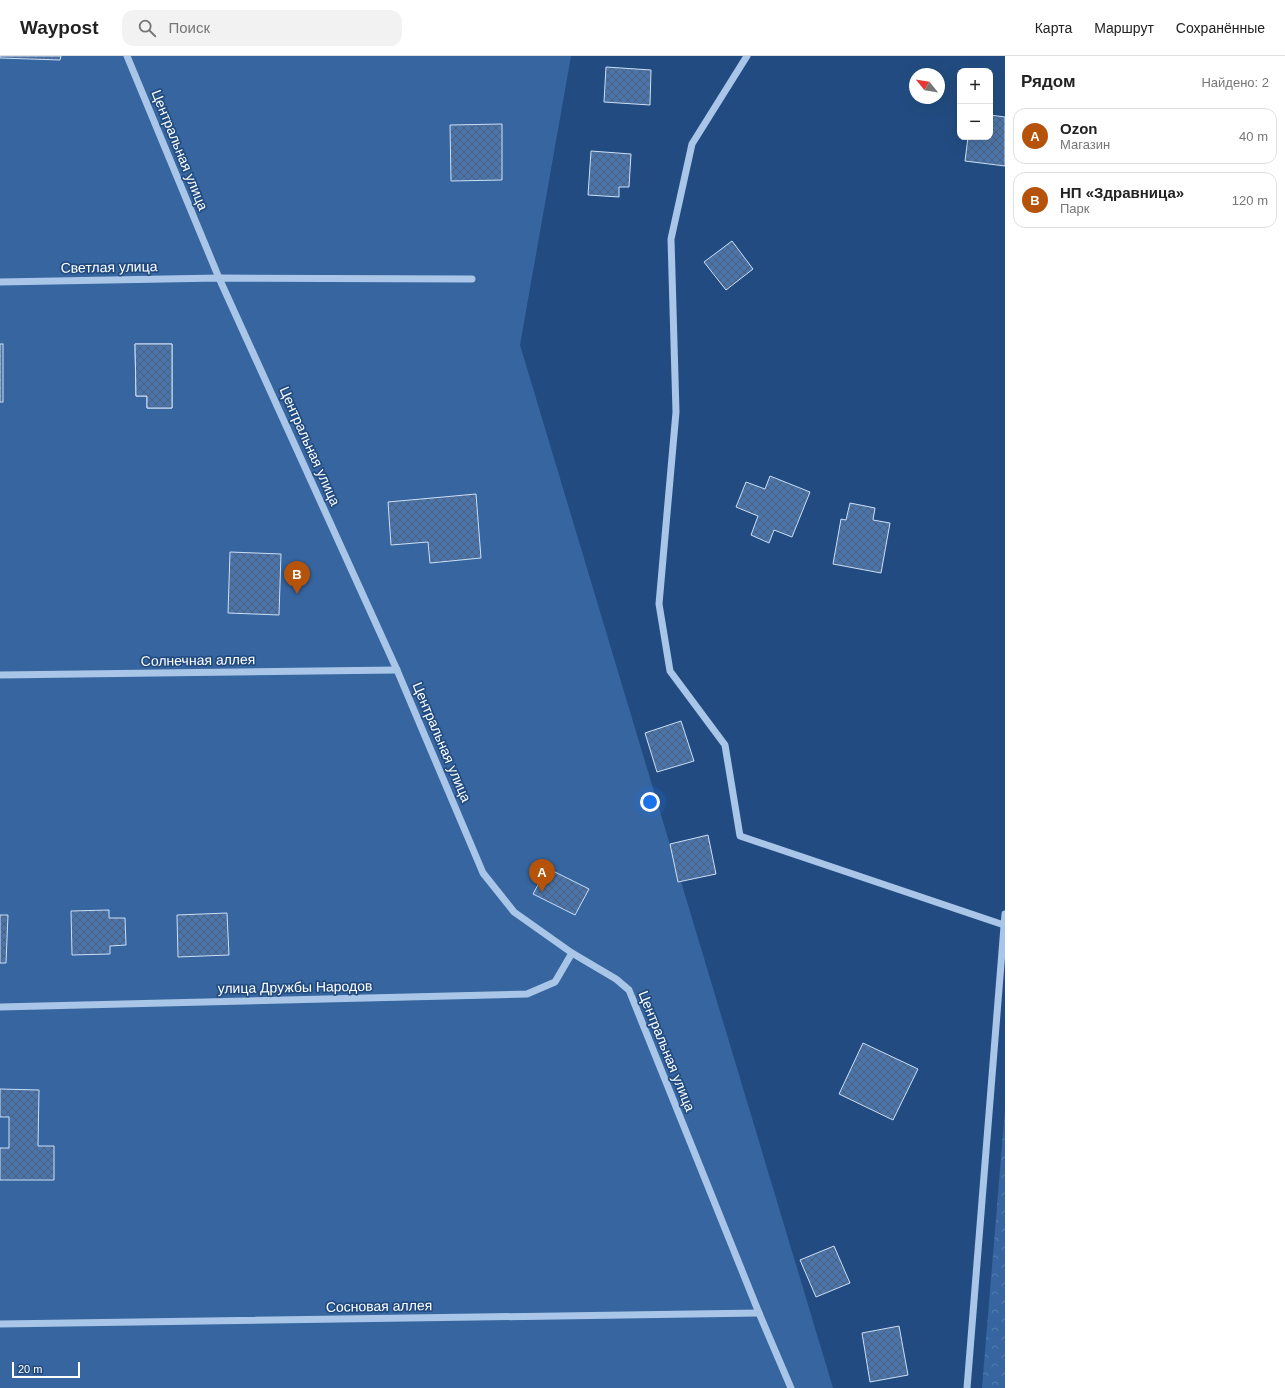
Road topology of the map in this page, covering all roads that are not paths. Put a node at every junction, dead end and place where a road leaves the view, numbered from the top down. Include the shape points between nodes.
1 (127, 56) edge
2 (747, 56) edge
3 (219, 278) junction
4 (472, 279) dead end
5 (0, 282) edge
6 (397, 670) junction
7 (0, 675) edge
8 (1005, 914) edge
9 (1004, 925) edge
10 (572, 953) junction
11 (0, 1007) edge
12 (759, 1313) junction
13 (0, 1324) edge
14 (791, 1388) edge
15 (967, 1388) edge

1 - 3 street, Центральная улица
2 - 9 street via 692,144 671,239 676,412 659,604 670,671 725,745 740,836
3 - 4 street, Светлая улица
3 - 5 street, Светлая улица
3 - 6 street, Центральная улица
6 - 7 street, Солнечная аллея
6 - 10 street, Центральная улица via 483,873 514,912
8 - 9 street
9 - 15 street
10 - 11 street, улица Дружбы Народов via 555,982 527,994
10 - 12 street, Центральная улица via 616,979 629,990
12 - 13 street, Сосновая аллея
12 - 14 street, Центральная улица

